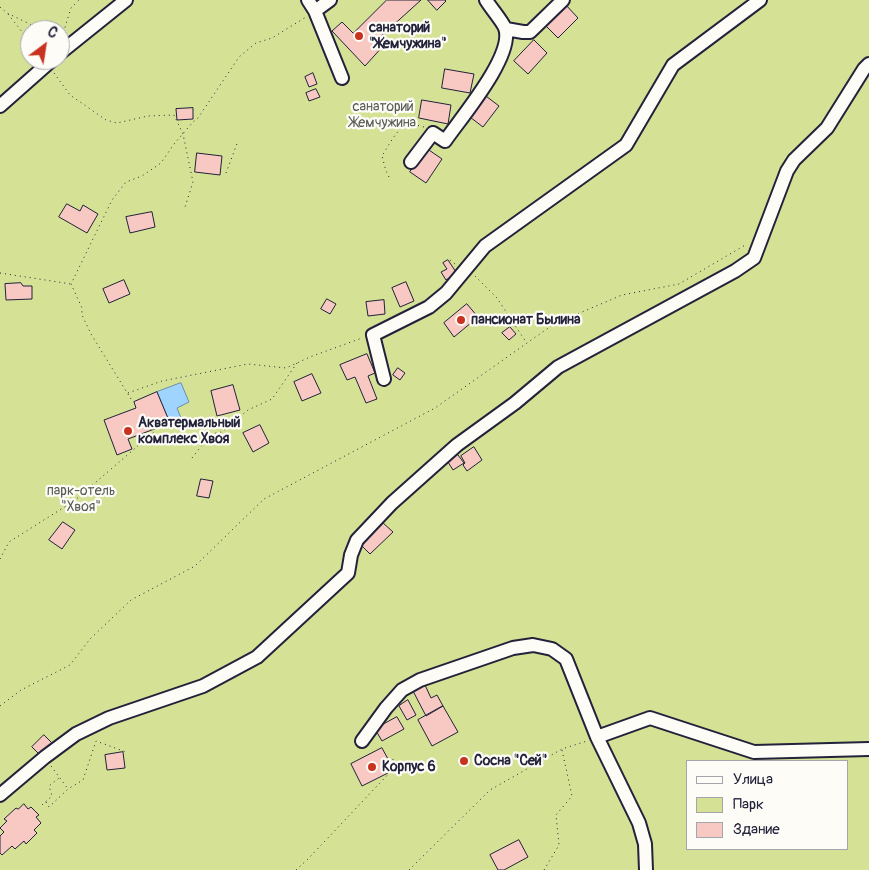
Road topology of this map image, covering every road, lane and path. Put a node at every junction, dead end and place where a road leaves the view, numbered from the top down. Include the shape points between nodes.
1 (79, 0) edge
2 (126, 0) edge
3 (308, 0) edge
4 (330, 0) edge
5 (486, 0) edge
6 (563, 0) edge
7 (760, 0) edge
8 (0, 7) edge
9 (315, 11) junction
10 (7, 13) junction
11 (21, 20) edge
12 (68, 20) edge
13 (20, 29) edge
14 (506, 29) junction
15 (70, 45) edge
16 (869, 64) edge
17 (41, 70) edge
18 (55, 70) edge
19 (342, 78) dead end
20 (0, 106) edge
21 (433, 133) junction
22 (183, 134) junction
23 (238, 141) dead end
24 (411, 162) dead end
25 (226, 173) dead end
26 (389, 177) dead end
27 (184, 207) dead end
28 (746, 244) dead end
29 (450, 260) dead end
30 (464, 271) junction
31 (0, 273) edge
32 (71, 284) junction
33 (373, 335) junction
34 (527, 343) junction
35 (297, 363) junction
36 (384, 379) dead end
37 (127, 393) junction
38 (131, 399) dead end
39 (154, 432) dead end
40 (192, 458) dead end
41 (0, 559) edge
42 (0, 706) edge
43 (597, 737) junction
44 (362, 741) dead end
45 (869, 749) edge
46 (562, 750) junction
47 (126, 752) dead end
48 (392, 756) dead end
49 (44, 758) junction
50 (59, 778) junction
51 (68, 789) junction
52 (0, 795) edge
53 (46, 802) junction
54 (42, 805) dead end
55 (296, 870) edge
56 (409, 870) edge
57 (544, 870) edge
58 (646, 870) edge

1 - 12 path via 71,8
2 - 15 street
3 - 9 street
4 - 9 street
5 - 14 street
6 - 14 street via 530,32
7 - 30 street via 672,65 626,146 485,246
8 - 10 path
9 - 19 street
9 - 22 path via 272,38 256,43 239,57 198,118
10 - 11 path
10 - 13 path
14 - 21 street via 506,45 481,90 444,141
16 - 49 street via 827,128 787,171 754,258 558,367 457,445 392,503 357,540 348,573 257,657 203,686 109,718 76,734
17 - 20 street
18 - 22 path via 70,95 106,120 117,122 174,115
21 - 24 street
21 - 26 path via 421,125 408,123 402,127 382,156
22 - 27 path via 192,182
22 - 32 path via 161,163 126,182 112,200
23 - 25 path
28 - 34 path via 679,284 622,295 554,324
29 - 30 path
30 - 33 street via 429,308
30 - 34 path via 478,278 496,298
31 - 32 path
32 - 37 path via 91,334
33 - 35 path
33 - 36 street
34 - 42 path via 435,408 264,499 196,566 132,600 90,639 70,665 20,690
35 - 37 path via 286,368 248,364 162,381
35 - 40 path via 272,399 248,410 222,432 211,434
37 - 38 path
39 - 41 path via 74,501 9,542
43 - 44 street via 566,659 552,649 532,645 512,648 420,680 402,690
43 - 45 street via 650,718 754,752
43 - 46 path
43 - 58 street via 639,823 645,844
46 - 56 path via 490,790
46 - 57 path via 572,796 556,816 558,845
47 - 51 path via 96,742 84,777
48 - 55 path via 395,767
49 - 50 path
49 - 52 street
50 - 51 path
50 - 53 path via 49,786 52,796
51 - 53 path via 50,807
53 - 54 path

